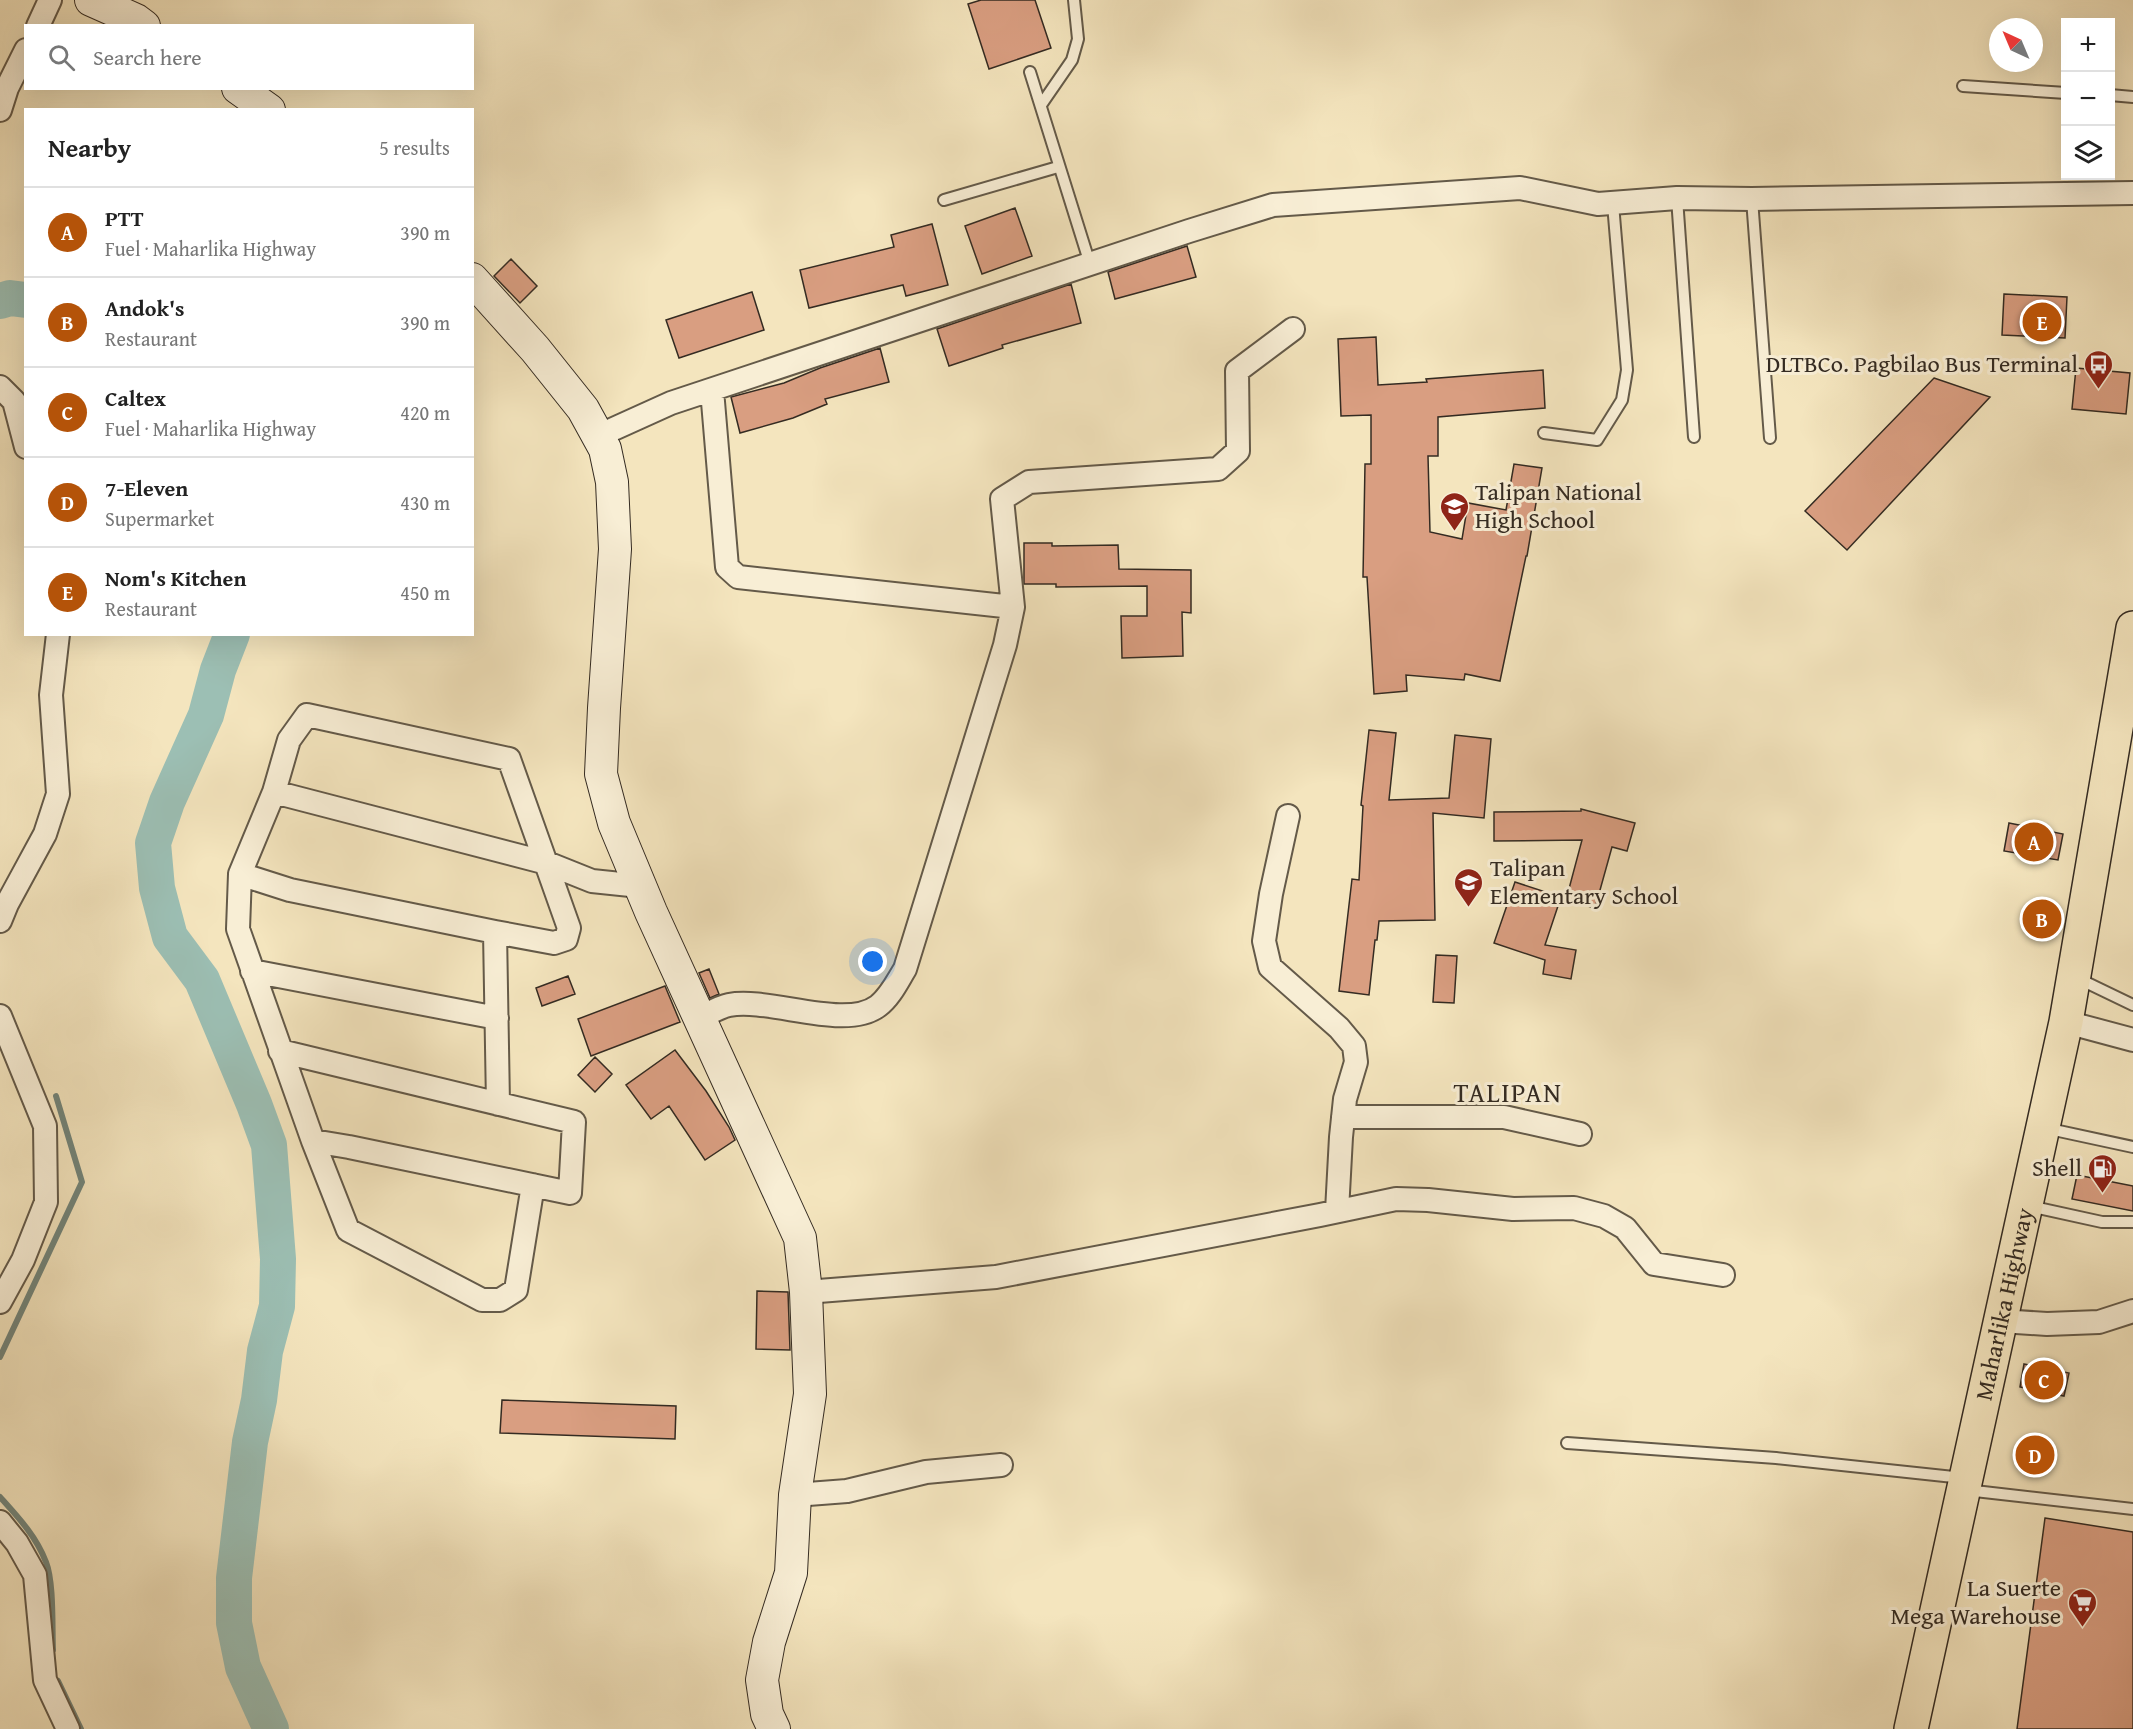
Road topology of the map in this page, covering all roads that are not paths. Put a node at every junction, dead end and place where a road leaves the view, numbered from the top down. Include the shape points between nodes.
1 (50, 0) edge
2 (91, 0) edge
3 (1074, 0) edge
4 (39, 24) edge
5 (140, 24) edge
6 (24, 54) edge
7 (1030, 72) dead end
8 (1963, 86) dead end
9 (241, 90) edge
10 (2061, 93) edge
11 (2115, 95) edge
12 (2133, 97) edge
13 (1041, 105) junction
14 (266, 108) edge
15 (0, 110) edge
16 (1058, 167) junction
17 (2133, 193) edge
18 (1677, 198) junction
19 (1752, 199) junction
20 (944, 200) dead end
21 (1613, 204) junction
22 (1090, 264) junction
23 (474, 281) edge
24 (1293, 329) dead end
25 (0, 387) edge
26 (712, 390) junction
27 (1544, 433) dead end
28 (598, 436) junction
29 (1694, 437) dead end
30 (1770, 438) dead end
31 (24, 439) edge
32 (1013, 607) junction
33 (2133, 628) edge
34 (58, 636) edge
35 (274, 792) junction
36 (1288, 816) dead end
37 (547, 863) junction
38 (240, 874) junction
39 (640, 886) junction
40 (0, 921) edge
41 (495, 932) junction
42 (252, 971) junction
43 (2074, 976) junction
44 (2133, 1005) edge
45 (0, 1016) edge
46 (496, 1018) junction
47 (699, 1018) junction
48 (2066, 1022) junction
49 (2133, 1040) edge
50 (280, 1051) junction
51 (498, 1104) junction
52 (1343, 1117) junction
53 (2043, 1127) junction
54 (1581, 1134) dead end
55 (313, 1141) junction
56 (2133, 1147) edge
57 (533, 1185) junction
58 (2026, 1206) junction
59 (1337, 1211) junction
60 (2133, 1222) edge
61 (1724, 1275) dead end
62 (806, 1292) junction
63 (0, 1302) edge
64 (2133, 1311) edge
65 (2001, 1321) junction
66 (1567, 1443) dead end
67 (1001, 1465) dead end
68 (1965, 1484) junction
69 (795, 1495) junction
70 (2133, 1509) edge
71 (0, 1522) edge
72 (68, 1729) edge
73 (774, 1729) edge
74 (1911, 1729) edge

1 - 4 street
2 - 5 street
3 - 13 lane via 1078,39 1072,60
6 - 15 street
7 - 13 lane
8 - 10 lane
9 - 14 street
11 - 12 lane
13 - 16 lane
16 - 20 lane
16 - 22 lane
17 - 19 street
18 - 19 street
18 - 21 street
18 - 29 lane
19 - 30 lane
21 - 22 street via 1520,188 1273,205
21 - 27 lane via 1627,370 1622,400 1597,440
22 - 26 street
23 - 28 street via 542,357 583,409
24 - 32 street via 1237,371 1238,451 1218,470 1029,482 1002,499
25 - 31 street via 14,401
26 - 28 street
26 - 32 street via 727,567 738,577
28 - 39 street via 612,482 615,549 601,774 614,823
32 - 47 street via 1005,645 905,969 890,994 877,1007 858,1014 750,1004 727,1005
33 - 43 highway, Maharlika Highway
34 - 40 street via 51,695 57,795 45,834
35 - 37 street
35 - 37 street via 289,741 307,715 509,759
35 - 38 street
36 - 52 street via 1264,941 1270,967 1354,1046 1356,1062
37 - 39 street via 592,880
37 - 41 street via 569,928 566,939 554,944
38 - 41 street via 290,890
38 - 42 street via 238,929
39 - 47 street
41 - 46 street
42 - 46 street
42 - 50 street
43 - 44 lane
43 - 48 highway, Maharlika Highway
45 - 63 street via 45,1126 46,1203 23,1260
46 - 51 street
47 - 62 street via 800,1238
48 - 49 street
48 - 53 highway, Maharlika Highway
50 - 51 street
50 - 55 street
51 - 57 street via 574,1122 570,1193
52 - 54 street via 1504,1117
52 - 59 street
53 - 56 lane
53 - 58 highway, Maharlika Highway
55 - 57 street
55 - 57 street via 348,1230 482,1300 500,1300 516,1290
58 - 60 lane via 2102,1222
58 - 65 highway, Maharlika Highway
59 - 61 street via 1396,1199 1513,1209 1574,1208 1604,1216 1625,1228 1654,1264
59 - 62 street via 996,1277
62 - 69 street via 810,1394
64 - 65 street via 2099,1322
65 - 68 highway, Maharlika Highway
66 - 68 lane via 1776,1458
67 - 69 street via 926,1472 847,1491
68 - 70 lane
68 - 74 highway, Maharlika Highway
69 - 73 street via 791,1574 769,1642 762,1680 767,1714
71 - 72 street via 35,1575 45,1680

